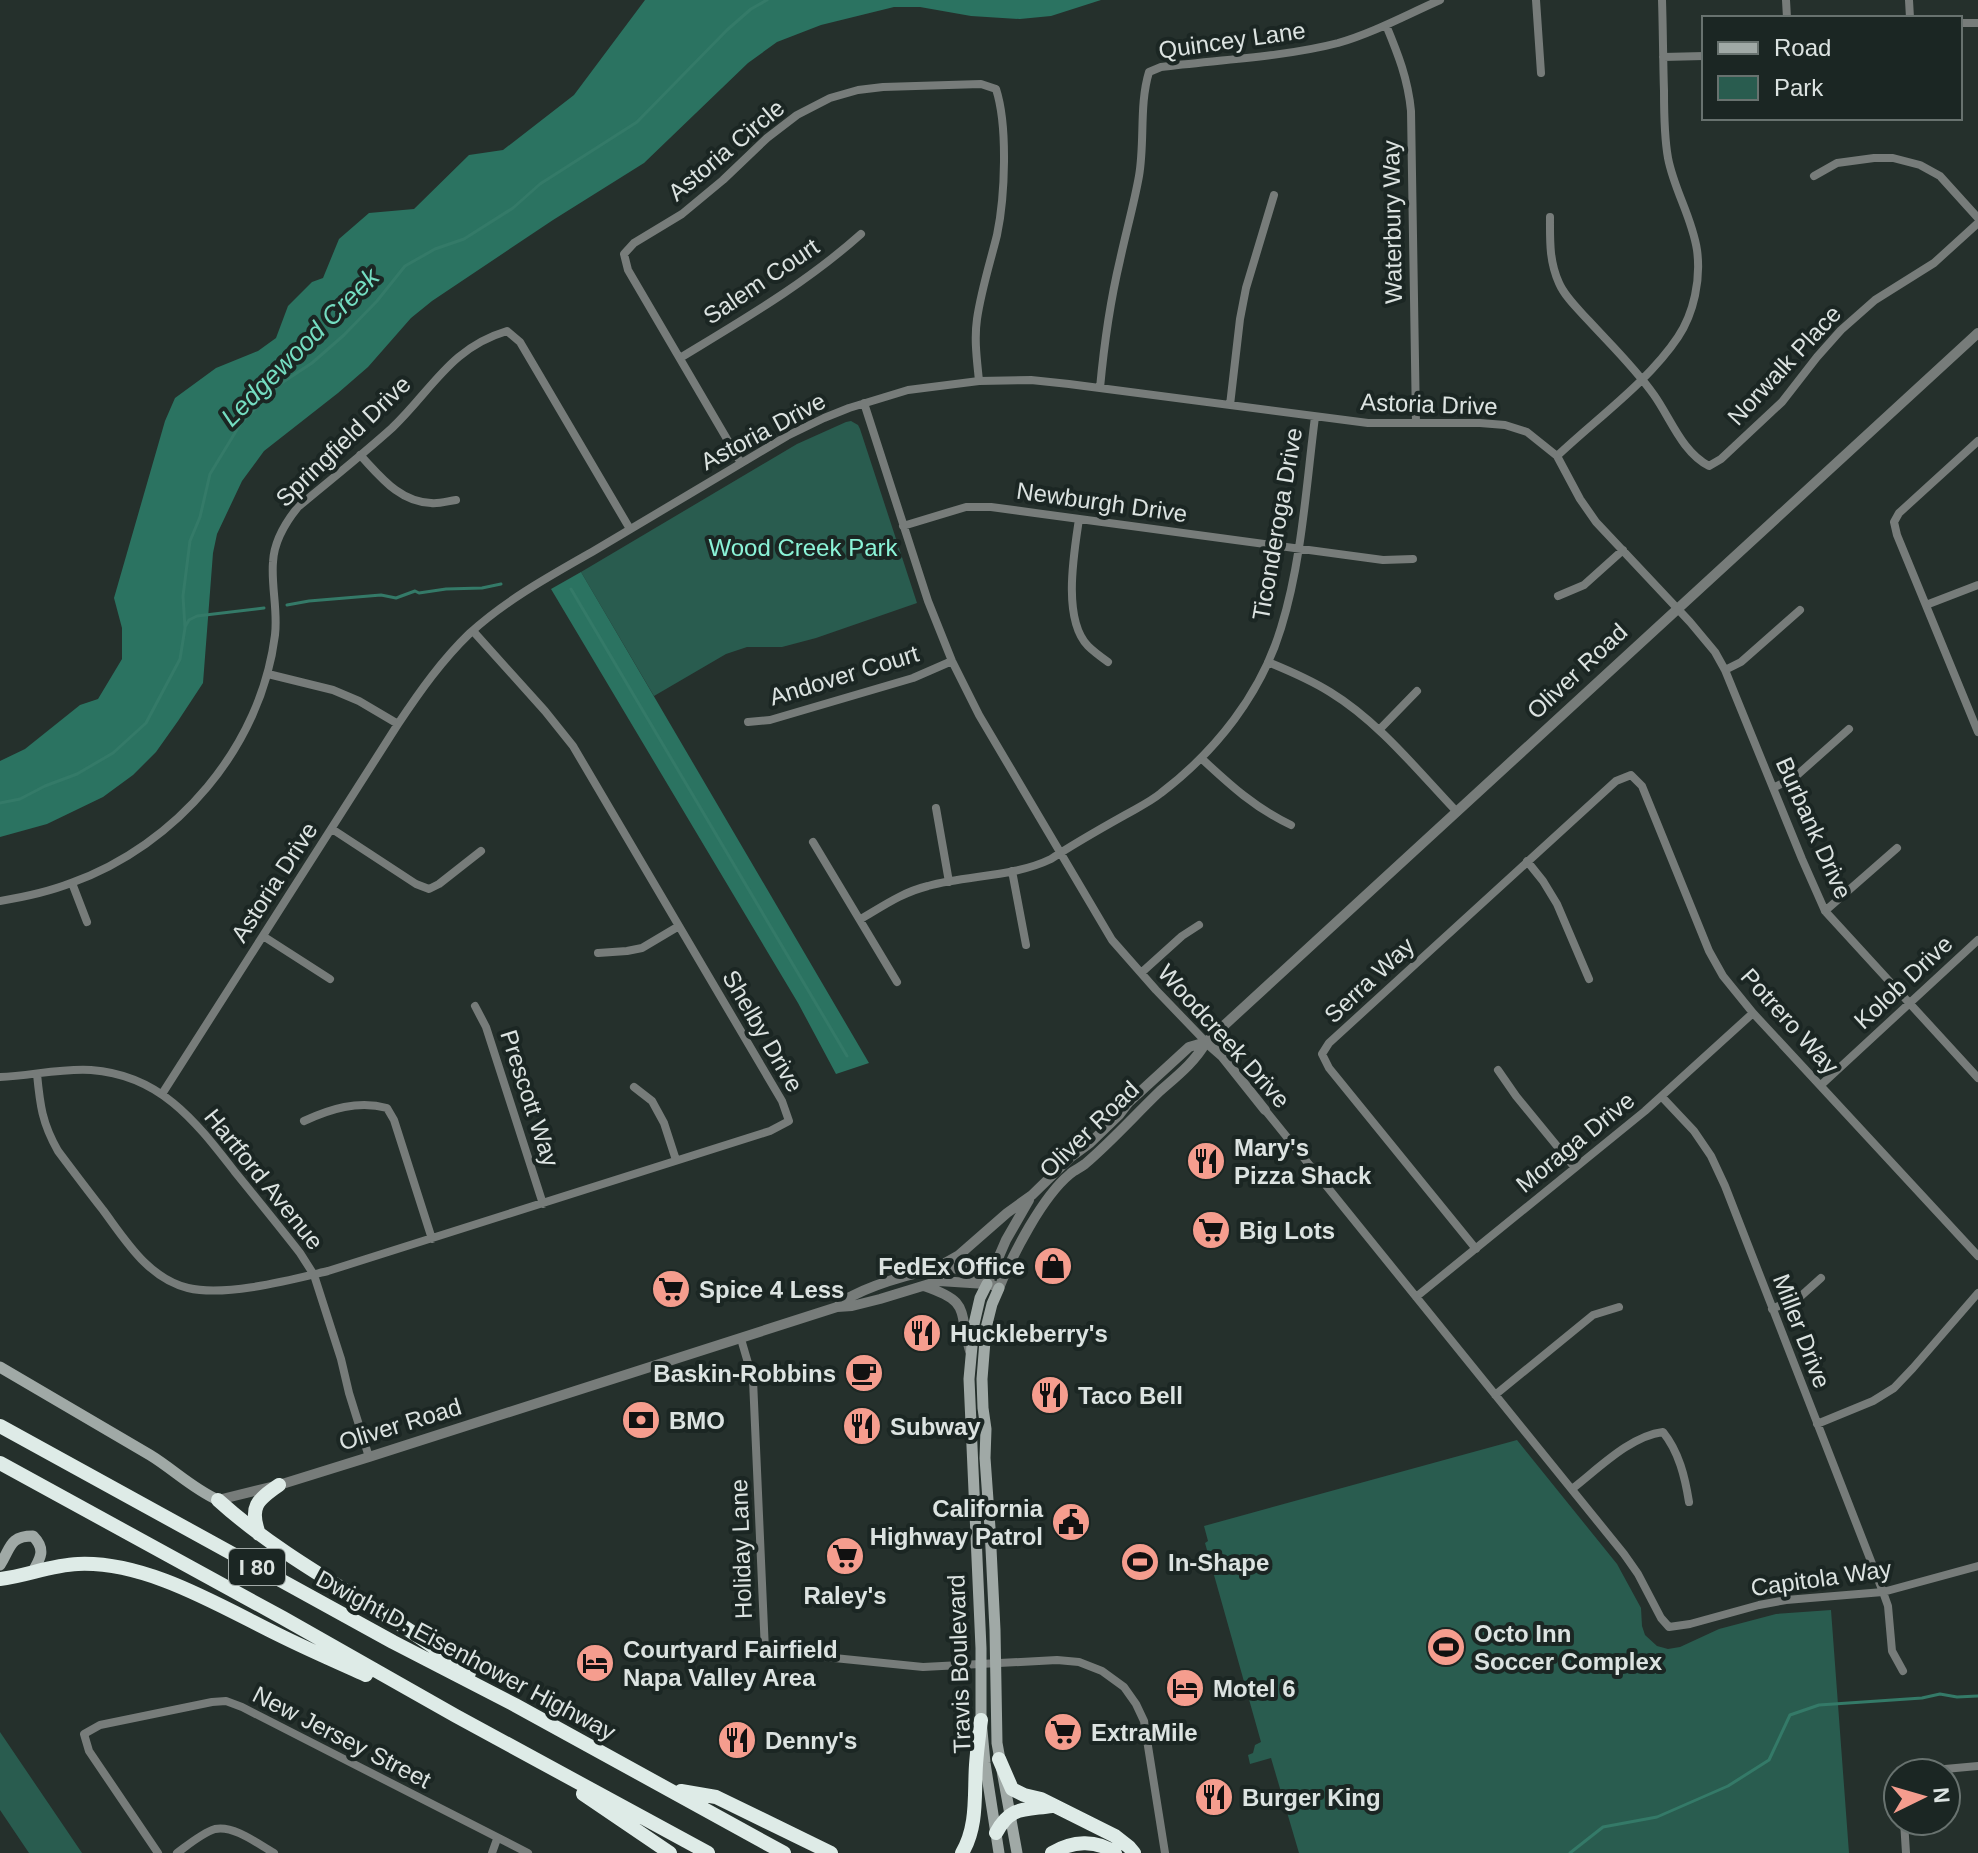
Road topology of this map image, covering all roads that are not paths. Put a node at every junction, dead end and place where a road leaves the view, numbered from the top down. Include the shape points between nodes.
1 (1440, 0) edge
2 (1536, 0) edge
3 (1662, 0) edge
4 (1386, 25) junction
5 (1702, 56) edge
6 (1663, 57) junction
7 (1541, 73) dead end
8 (1814, 176) dead end
9 (1274, 195) dead end
10 (1550, 217) dead end
11 (1978, 220) edge
12 (861, 234) dead end
13 (1978, 333) edge
14 (680, 358) junction
15 (1641, 378) junction
16 (979, 381) junction
17 (1100, 388) junction
18 (864, 403) junction
19 (1230, 405) junction
20 (1315, 417) junction
21 (1416, 423) junction
22 (1978, 441) edge
23 (360, 455) junction
24 (1557, 456) junction
25 (741, 463) junction
26 (456, 500) dead end
27 (1079, 519) junction
28 (903, 526) junction
29 (630, 529) junction
30 (1298, 549) junction
31 (1623, 550) junction
32 (1413, 559) dead end
33 (1978, 585) edge
34 (1558, 596) dead end
35 (1926, 605) junction
36 (1677, 609) junction
37 (1800, 610) dead end
38 (473, 631) junction
39 (952, 661) junction
40 (1108, 662) dead end
41 (1268, 662) junction
42 (1725, 670) junction
43 (268, 674) junction
44 (1417, 691) dead end
45 (748, 722) dead end
46 (398, 724) junction
47 (1849, 729) dead end
48 (1379, 730) junction
49 (1978, 730) edge
50 (1201, 758) junction
51 (1631, 775) joint
52 (1773, 788) junction
53 (936, 808) dead end
54 (1457, 812) junction
55 (1291, 825) dead end
56 (332, 829) junction
57 (813, 842) dead end
58 (1897, 848) dead end
59 (481, 851) dead end
60 (1060, 853) junction
61 (1527, 861) junction
62 (1012, 871) junction
63 (949, 882) junction
64 (72, 883) junction
65 (0, 901) edge
66 (1825, 911) junction
67 (861, 919) junction
68 (87, 922) dead end
69 (1199, 925) dead end
70 (679, 926) junction
71 (263, 936) junction
72 (1978, 940) edge
73 (1026, 945) dead end
74 (598, 953) dead end
75 (1141, 973) junction
76 (330, 979) dead end
77 (1589, 979) dead end
78 (897, 982) dead end
79 (1909, 1004) junction
80 (475, 1006) dead end
81 (1753, 1013) junction
82 (1206, 1042) junction
83 (1498, 1070) dead end
84 (37, 1074) junction
85 (0, 1077) edge
86 (1978, 1078) edge
87 (1821, 1085) junction
88 (634, 1087) dead end
89 (162, 1094) junction
90 (1662, 1097) junction
91 (1265, 1110) joint
92 (304, 1121) dead end
93 (676, 1160) junction
94 (1575, 1168) junction
95 (1032, 1195) junction
96 (543, 1204) junction
97 (432, 1239) junction
98 (1476, 1249) junction
99 (1978, 1256) edge
100 (934, 1269) junction
101 (314, 1275) junction
102 (1821, 1278) dead end
103 (987, 1284) junction
104 (924, 1286) junction
105 (999, 1288) junction
106 (1978, 1293) edge
107 (1416, 1297) junction
108 (837, 1307) junction
109 (1619, 1307) dead end
110 (1772, 1309) junction
111 (741, 1339) junction
112 (970, 1351) junction
113 (0, 1367) edge
114 (1495, 1395) junction
115 (1817, 1424) junction
116 (0, 1426) edge
117 (369, 1457) junction
118 (0, 1463) edge
119 (279, 1485) junction
120 (1572, 1489) junction
121 (218, 1500) junction
122 (1689, 1502) dead end
123 (259, 1534) junction
124 (0, 1565) edge
125 (1978, 1566) edge
126 (32, 1573) junction
127 (0, 1579) edge
128 (1883, 1592) junction
129 (1669, 1627) joint
130 (995, 1663) junction
131 (980, 1664) junction
132 (1903, 1671) dead end
133 (515, 1705) junction
134 (456, 1716) junction
135 (981, 1720) junction
136 (530, 1757) junction
137 (999, 1759) junction
138 (669, 1789) junction
139 (1052, 1806) junction
140 (1011, 1813) junction
141 (996, 1833) junction
142 (497, 1839) junction
143 (158, 1853) edge
144 (177, 1853) edge
145 (274, 1853) edge
146 (492, 1853) edge
147 (528, 1853) edge
148 (670, 1853) edge
149 (708, 1853) edge
150 (784, 1853) edge
151 (831, 1853) edge
152 (962, 1853) edge
153 (999, 1853) edge
154 (1017, 1853) edge
155 (1052, 1853) edge
156 (1115, 1853) edge
157 (1134, 1853) edge
158 (1165, 1853) edge

1 - 4 street, Quincey Lane
2 - 7 street
3 - 6 street
4 - 17 street, Quincey Lane via 1320,47 1149,72 1135,203 1110,307
4 - 21 street, Waterbury Way via 1402,63 1411,111
5 - 6 street
6 - 15 street via 1664,134 1694,233 1697,287 1679,335
8 - 11 street via 1837,163 1874,158 1920,165 1940,176
9 - 19 street via 1246,288
10 - 15 street via 1550,252 1560,286
11 - 15 street, Norwalk Place via 1934,263 1875,300 1841,330 1782,402 1709,466 1697,460
12 - 14 street, Salem Court via 784,295
13 - 36 street, Oliver Road
14 - 16 street, Astoria Circle via 628,270 624,254 634,243 682,214 797,115 830,98 883,87 981,84 996,89 1001,105 1003,167 1002,205 977,318
14 - 25 street, Astoria Circle
15 - 24 street
16 - 17 street, Astoria Drive via 1031,380
16 - 18 street, Astoria Drive via 908,390
17 - 19 street, Astoria Drive
18 - 25 street, Astoria Drive via 787,436
18 - 28 street, Woodcreek Drive
19 - 20 street, Astoria Drive
20 - 21 street, Astoria Drive
20 - 30 street, Ticonderoga Drive
21 - 24 street, Astoria Drive via 1505,425 1527,432
22 - 35 street via 1894,522
23 - 26 street via 408,498 431,503
23 - 29 street, Springfield Drive via 462,353 507,331 520,342
23 - 43 street, Springfield Drive via 298,507 278,540 273,562 276,621
24 - 31 street, Astoria Drive via 1596,522
25 - 29 street, Astoria Drive
27 - 28 street, Newburgh Drive via 966,507
27 - 30 street, Newburgh Drive
27 - 40 street via 1071,591 1075,615 1087,645
28 - 39 street, Woodcreek Drive
29 - 38 street, Astoria Drive via 513,599
30 - 32 street, Newburgh Drive
30 - 41 street, Ticonderoga Drive via 1281,630
31 - 34 street via 1584,585
31 - 36 street, Astoria Drive
33 - 35 street
35 - 49 street
36 - 42 street, Burbank Drive
36 - 54 street, Oliver Road
37 - 42 street
38 - 46 street, Astoria Drive via 431,676
38 - 70 street, Shelby Drive via 573,746
39 - 45 street, Andover Court via 913,678
39 - 60 street, Woodcreek Drive
41 - 48 street via 1331,692
41 - 50 street, Ticonderoga Drive via 1227,731
42 - 52 street, Burbank Drive
43 - 46 street via 333,690
43 - 64 street, Springfield Drive via 234,752 190,806 129,855
44 - 48 street
46 - 56 street, Astoria Drive
47 - 52 street via 1795,777
48 - 54 street
50 - 55 street via 1266,813
50 - 60 street, Ticonderoga Drive via 1158,795
51 - 61 street, Serra Way via 1616,781
51 - 81 street, Potrero Way via 1642,786 1709,951
52 - 66 street, Burbank Drive
53 - 63 street
54 - 82 street, Oliver Road
56 - 59 street via 429,889
56 - 71 street, Astoria Drive
57 - 67 street
58 - 66 street
60 - 62 street, Ticonderoga Drive
60 - 75 street, Woodcreek Drive via 1112,940
61 - 77 street via 1557,904
61 - 98 street, Serra Way via 1322,1054
62 - 63 street, Ticonderoga Drive
62 - 73 street
63 - 67 street, Ticonderoga Drive via 905,893
64 - 65 street, Springfield Drive
64 - 68 street
66 - 79 street, Burbank Drive
67 - 78 street
69 - 75 street
70 - 74 street via 642,948
70 - 93 street, Shelby Drive via 789,1121
71 - 76 street
71 - 89 street, Astoria Drive
72 - 79 street, Kolob Drive
75 - 82 street, Woodcreek Drive
79 - 86 street, Burbank Drive
79 - 87 street, Kolob Drive
80 - 96 street, Prescott Way
81 - 87 street, Potrero Way
81 - 90 street, Moraga Drive
82 - 91 street, Woodcreek Drive
82 - 95 street, Oliver Road via 1189,1047
82 - 105 street, Oliver Road via 1198,1057 1044,1202
83 - 94 street
84 - 85 street, Hartford Avenue
84 - 89 street, Hartford Avenue via 112,1073
84 - 101 street, Shelby Drive via 41,1111 58,1151 139,1258 162,1277 214,1291
87 - 99 street, Potrero Way
88 - 93 street via 652,1101
89 - 101 street, Hartford Avenue via 196,1123
90 - 94 street, Moraga Drive
90 - 110 street, Miller Drive via 1711,1156
91 - 107 street, Woodcreek Drive
92 - 97 street via 332,1109 374,1104 387,1108
93 - 96 street, Shelby Drive
94 - 98 street, Moraga Drive
95 - 100 street, Oliver Road
95 - 103 street, Oliver Road
96 - 97 street, Shelby Drive
97 - 101 street, Shelby Drive
98 - 107 street, Moraga Drive
100 - 103 street, Oliver Road via 959,1269
100 - 108 street, Oliver Road via 849,1297
101 - 117 street, Hartford Avenue
102 - 110 street via 1801,1296
103 - 104 street, Oliver Road via 939,1281
103 - 105 street, Oliver Road
103 - 112 main road, Travis Boulevard
104 - 108 street, Oliver Road
104 - 112 street via 957,1301
105 - 130 main road, Travis Boulevard via 986,1328 982,1379
106 - 115 street via 1894,1388
107 - 114 street, Woodcreek Drive
108 - 111 street, Oliver Road
109 - 114 street via 1593,1315
110 - 115 street, Miller Drive
111 - 117 street, Oliver Road
111 - 131 street, Holiday Lane via 753,1380 765,1651 923,1667
112 - 131 main road, Travis Boulevard
113 - 121 main road
114 - 120 street, Woodcreek Drive
115 - 128 street, Miller Drive
116 - 133 highway, Dwight D. Eisenhower Highway / I 80
117 - 119 street, Oliver Road
118 - 134 highway, I 80
119 - 121 street, Oliver Road
119 - 123 highway via 254,1509
120 - 122 street via 1629,1445 1663,1432 1685,1477
120 - 129 street, Woodcreek Drive via 1624,1554
121 - 123 highway
123 - 133 highway
124 - 126 main road via 12,1542 33,1536 41,1553
125 - 128 street, Capitola Way
126 - 127 highway
126 - 134 highway via 88,1564 155,1577
128 - 129 street, Capitola Way via 1786,1600
128 - 132 street, Miller Drive via 1892,1651
130 - 131 street, Holiday Lane
130 - 137 main road, Travis Boulevard
130 - 158 street, Holiday Lane via 1079,1662 1124,1687 1144,1721
131 - 135 main road, Travis Boulevard
133 - 138 highway, Dwight D. Eisenhower Highway / I 80
134 - 136 highway, I 80
135 - 141 main road, Travis Boulevard
135 - 152 highway via 974,1822
136 - 148 highway
136 - 149 highway, I 80
137 - 139 highway via 1012,1789
137 - 140 main road, Travis Boulevard
138 - 150 highway, Dwight D. Eisenhower Highway / I 80
138 - 151 highway via 716,1797
139 - 140 highway
139 - 157 highway via 1115,1836
140 - 141 highway
140 - 154 main road, Travis Boulevard
141 - 153 main road, Travis Boulevard
142 - 143 street, New Jersey Street via 226,1701 100,1725 84,1734 89,1751
142 - 146 street
142 - 147 street, New Jersey Street
144 - 145 street via 216,1829 238,1833
155 - 156 highway via 1077,1843 1094,1843

